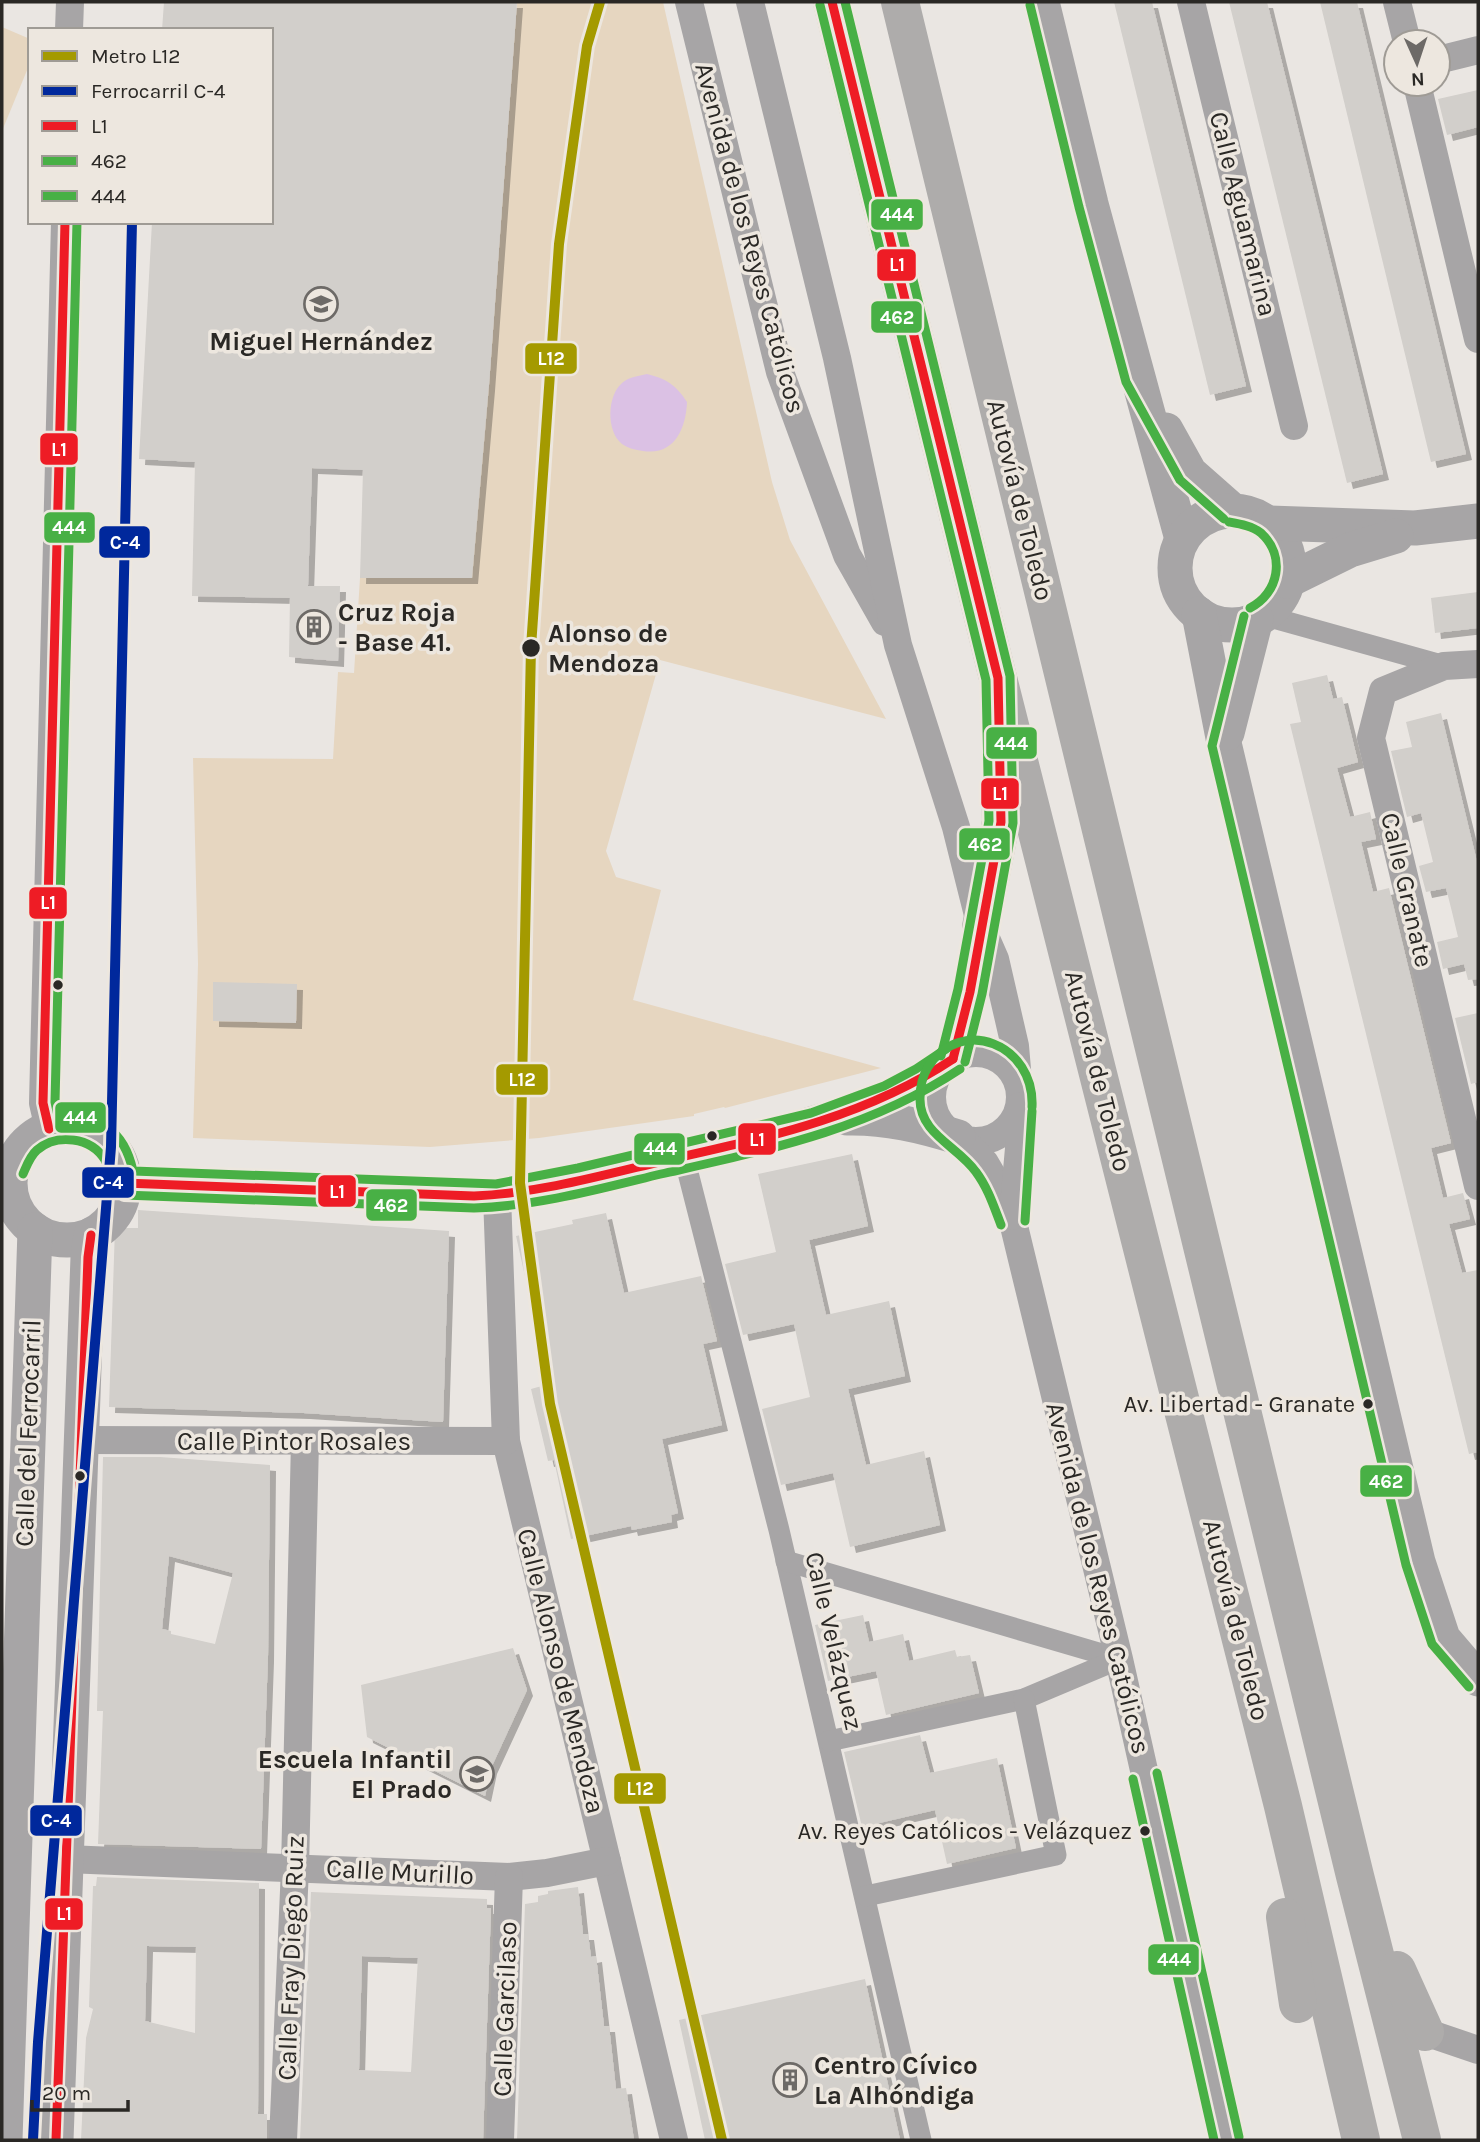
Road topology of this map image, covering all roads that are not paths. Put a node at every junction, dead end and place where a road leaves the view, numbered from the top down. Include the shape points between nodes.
1 (70, 2) edge
2 (689, 2) edge
3 (750, 2) edge
4 (832, 2) edge
5 (900, 2) edge
6 (1042, 2) edge
7 (1191, 2) edge
8 (1397, 2) edge
9 (69, 28) edge
10 (1404, 28) edge
11 (1478, 50) edge
12 (1452, 56) edge
13 (1421, 98) edge
14 (65, 224) edge
15 (1469, 255) edge
16 (1478, 339) edge
17 (1138, 377) junction
18 (1294, 426) dead end
19 (869, 504) junction
20 (1232, 510) junction
21 (831, 512) junction
22 (1478, 521) edge
23 (1268, 523) junction
24 (1415, 528) junction
25 (1182, 539) junction
26 (1287, 581) junction
27 (1199, 614) junction
28 (1261, 617) junction
29 (898, 645) junction
30 (1478, 664) edge
31 (1444, 666) junction
32 (1478, 675) edge
33 (998, 678) junction
34 (1224, 743) junction
35 (981, 927) junction
36 (950, 1061) junction
37 (1019, 1091) junction
38 (833, 1118) junction
39 (1471, 1125) edge
40 (48, 1129) junction
41 (960, 1138) junction
42 (684, 1157) junction
43 (7, 1169) edge
44 (124, 1183) junction
45 (1478, 1186) edge
46 (497, 1196) junction
47 (1013, 1222) junction
48 (35, 1230) junction
49 (91, 1235) junction
50 (81, 1440) junction
51 (305, 1441) junction
52 (506, 1441) junction
53 (786, 1561) junction
54 (1119, 1659) junction
55 (1478, 1679) edge
56 (1024, 1699) junction
57 (829, 1741) junction
58 (9, 1793) edge
59 (1283, 1806) junction
60 (66, 1859) junction
61 (607, 1861) junction
62 (295, 1868) junction
63 (1355, 1876) junction
64 (509, 1877) junction
65 (866, 1896) junction
66 (7, 1937) edge
67 (1298, 2004) dead end
68 (1425, 2032) joint
69 (1478, 2050) edge
70 (5, 2140) edge
71 (56, 2140) edge
72 (284, 2140) edge
73 (500, 2140) edge
74 (674, 2140) edge
75 (921, 2140) edge
76 (1227, 2140) edge
77 (1361, 2140) edge
78 (1422, 2140) edge

1 - 9 street
2 - 21 street, Avenida de los Reyes Católicos via 780,372
3 - 19 street, Avenida de los Reyes Católicos via 838,358
4 - 33 highway, Autovía de Toledo
5 - 63 highway, Autovía de Toledo
6 - 17 street
7 - 18 street, Calle Aguamarina
8 - 10 street
11 - 12 street
13 - 15 street
14 - 40 street via 43,1103
15 - 16 street
17 - 20 street via 1190,473
17 - 25 street
19 - 21 street
19 - 29 street, Avenida de los Reyes Católicos
20 - 23 street
20 - 25 street via 1197,522
21 - 29 street, Avenida de los Reyes Católicos via 847,555
22 - 24 street
23 - 24 street
23 - 26 street via 1288,556
24 - 26 street via 1350,550
25 - 27 street via 1176,553 1176,581
26 - 28 street via 1283,593
27 - 28 street via 1227,624
27 - 34 street
28 - 31 street
28 - 34 street
29 - 35 street, Avenida de los Reyes Católicos via 956,827
30 - 31 street, Calle Granate
31 - 32 street
31 - 39 street, Calle Granate via 1382,691 1371,738
33 - 35 highway via 1001,822
33 - 59 highway, Autovía de Toledo
34 - 55 street via 1418,1562 1443,1638
35 - 36 street, Avenida de los Reyes Católicos via 970,992
35 - 37 street, Avenida de los Reyes Católicos via 995,959
36 - 37 street via 975,1052 997,1058 1009,1067
36 - 38 street via 894,1094
36 - 41 street via 936,1077 932,1102 941,1124
37 - 41 street via 1014,1119 995,1137
37 - 47 street, Avenida de los Reyes Católicos
38 - 41 street via 900,1121
38 - 42 street
39 - 45 street, Calle Granate
40 - 43 street via 32,1138
40 - 44 street via 67,1126 103,1139 116,1154
41 - 47 street, Avenida de los Reyes Católicos via 985,1163
42 - 46 street
42 - 53 street, Calle Velázquez
43 - 48 street via 16,1209
44 - 46 street
44 - 49 street via 118,1209
46 - 52 street, Calle Alonso de Mendoza
47 - 54 street, Avenida de los Reyes Católicos
48 - 49 street via 72,1240
48 - 58 street, Calle del Ferrocarril
49 - 50 street, Calle del Ferrocarril
50 - 51 street, Calle Pintor Rosales
50 - 60 street, Calle del Ferrocarril
51 - 52 street, Calle Pintor Rosales
51 - 62 street, Calle Fray Diego Ruiz
52 - 61 street, Calle Alonso de Mendoza
53 - 54 street
53 - 57 street, Calle Velázquez
54 - 56 street
54 - 76 street, Avenida de los Reyes Católicos
56 - 57 street
56 - 65 street via 1056,1855
57 - 65 street, Calle Velázquez
58 - 66 street, Calle del Ferrocarril
59 - 67 highway via 1280,1890
59 - 77 highway, Autovía de Toledo
60 - 62 street, Calle Murillo
60 - 71 street, Calle del Ferrocarril
61 - 64 street, Calle Murillo
61 - 74 street, Calle Alonso de Mendoza
62 - 64 street, Calle Murillo
62 - 72 street, Calle Fray Diego Ruiz
63 - 68 highway
63 - 78 highway, Autovía de Toledo
64 - 73 street, Calle Garcilaso
65 - 75 street, Calle Velázquez
66 - 70 street, Calle del Ferrocarril
68 - 69 street

